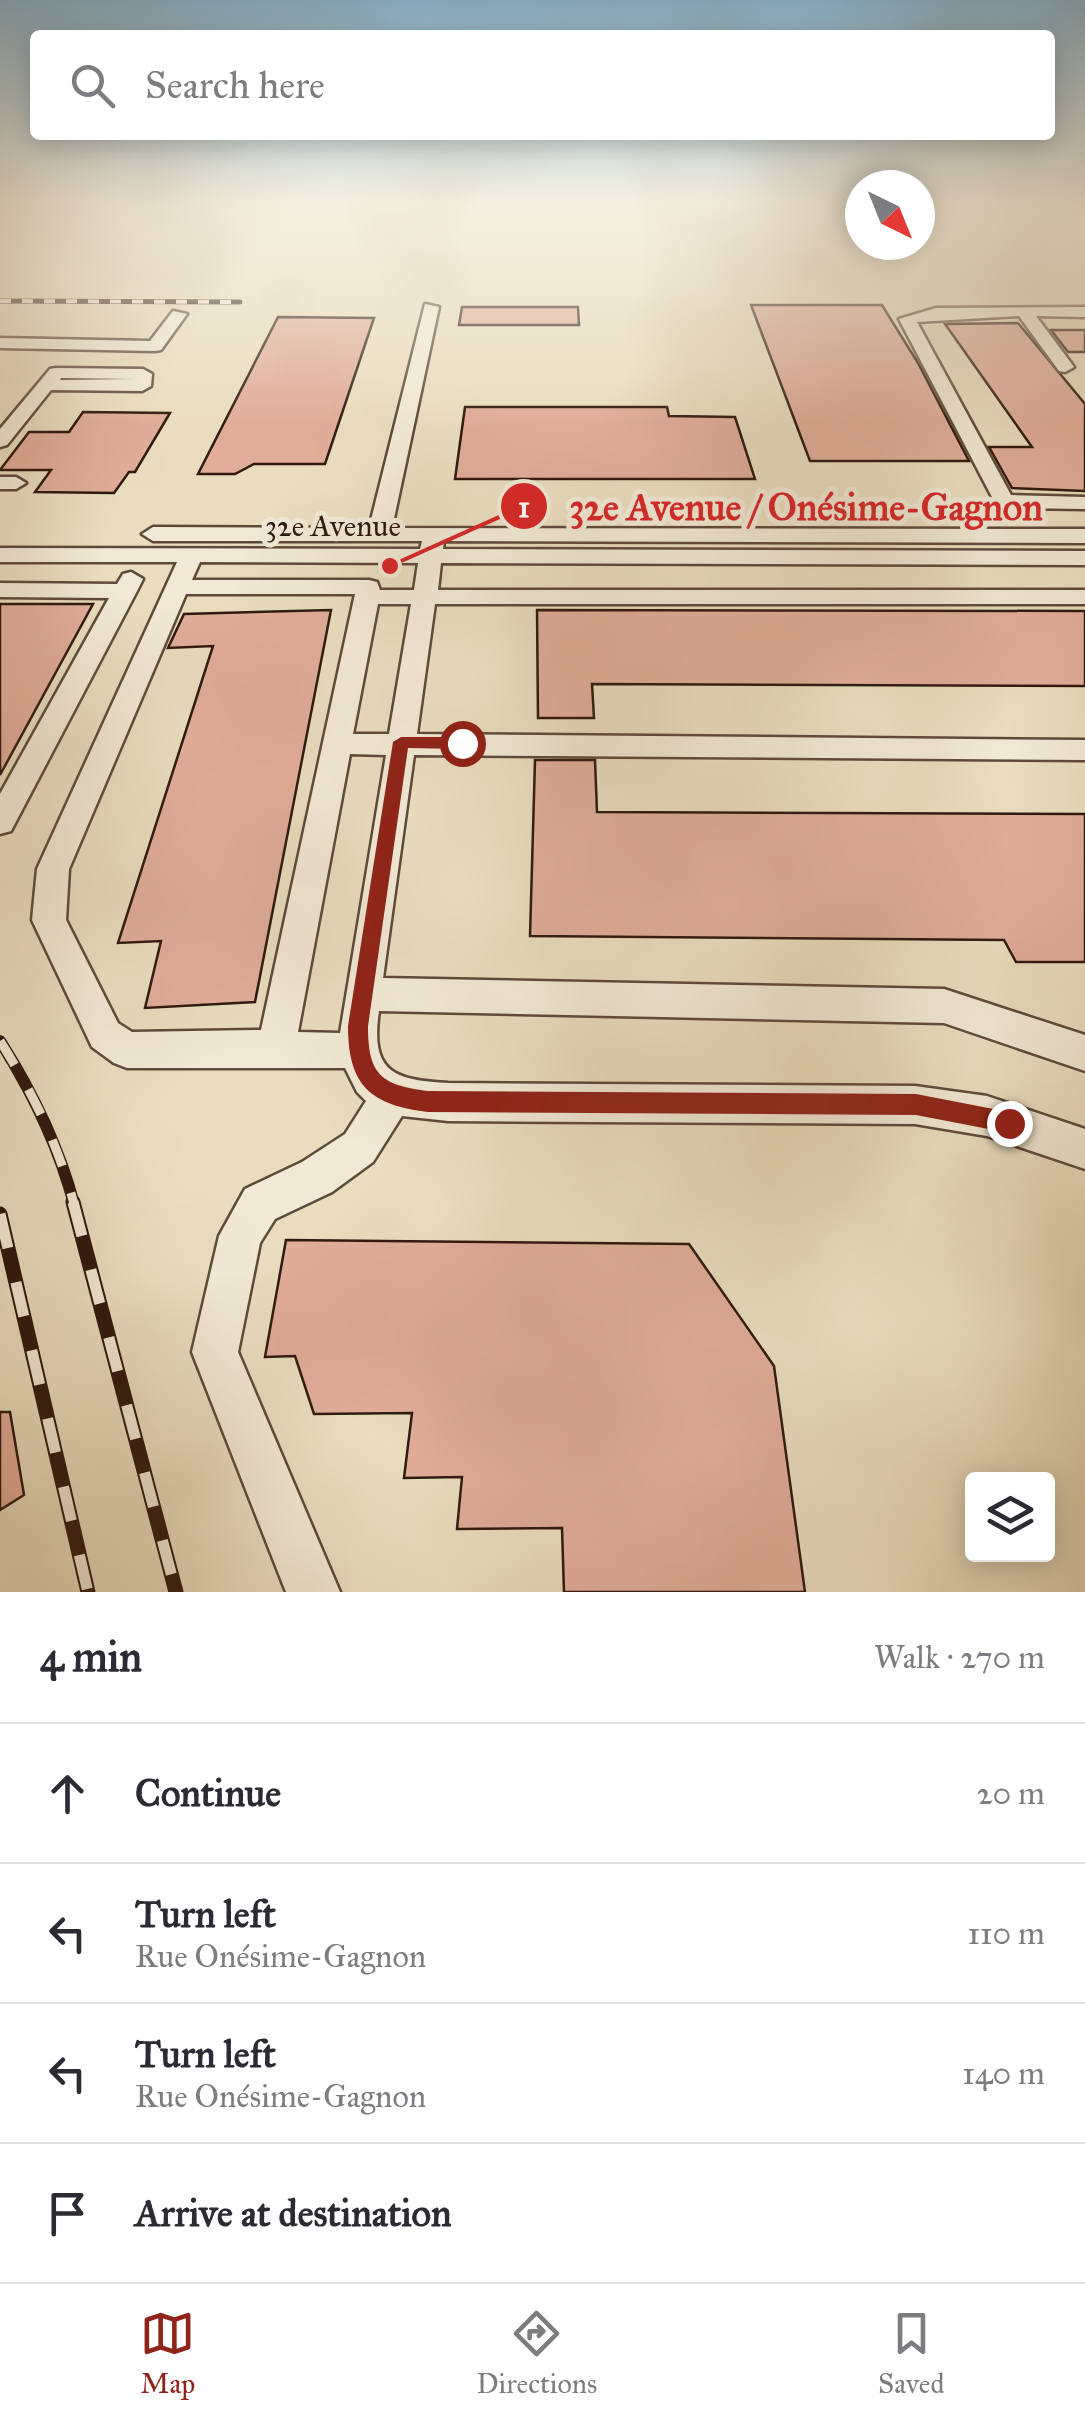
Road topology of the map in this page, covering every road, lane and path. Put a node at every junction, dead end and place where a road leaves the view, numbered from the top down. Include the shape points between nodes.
1 (431, 307) dead end
2 (1024, 311) junction
3 (1085, 312) edge
4 (179, 314) dead end
5 (0, 343) edge
6 (1075, 371) edge
7 (46, 386) dead end
8 (29, 405) junction
9 (145, 405) dead end
10 (0, 441) edge
11 (1004, 501) junction
12 (1085, 502) edge
13 (0, 534) edge
14 (379, 534) junction
15 (1025, 536) junction
16 (432, 545) junction
17 (145, 554) junction
18 (0, 555) edge
19 (192, 555) junction
20 (1083, 556) edge
21 (177, 588) junction
22 (0, 590) edge
23 (125, 591) junction
24 (366, 597) junction
25 (423, 597) junction
26 (1085, 597) edge
27 (401, 742) junction
28 (337, 744) junction
29 (1085, 750) edge
30 (0, 822) edge
31 (363, 994) junction
32 (276, 1048) junction
33 (358, 1048) junction
34 (1085, 1052) edge
35 (392, 1096) junction
36 (1085, 1149) edge
37 (314, 1592) edge

1 - 14 street
2 - 3 street
2 - 6 street
2 - 11 street via 907,319
4 - 5 street via 155,346
7 - 8 street
8 - 9 street
8 - 10 street
11 - 12 street
11 - 15 street
13 - 14 street, 32e Avenue
14 - 16 street, 32e Avenue
15 - 16 street, 32e Avenue
15 - 20 street, 32e Avenue
16 - 19 street, 32e Avenue
16 - 20 street, 32e Avenue
16 - 25 street
17 - 18 street, 32e Avenue
17 - 19 street, 32e Avenue
17 - 23 street
19 - 21 street
21 - 24 street via 368,587
21 - 32 street via 53,869 50,920 105,1035 116,1045
22 - 23 street
23 - 30 street
24 - 25 street
24 - 28 street
25 - 26 street
25 - 27 street
27 - 28 street
27 - 29 street
27 - 31 street
28 - 32 street
31 - 33 street
31 - 34 street via 944,1006
32 - 33 street
33 - 35 street via 370,1080
35 - 36 street via 448,1102 916,1105 987,1116
35 - 37 street via 359,1148 260,1204 240,1236 215,1352

